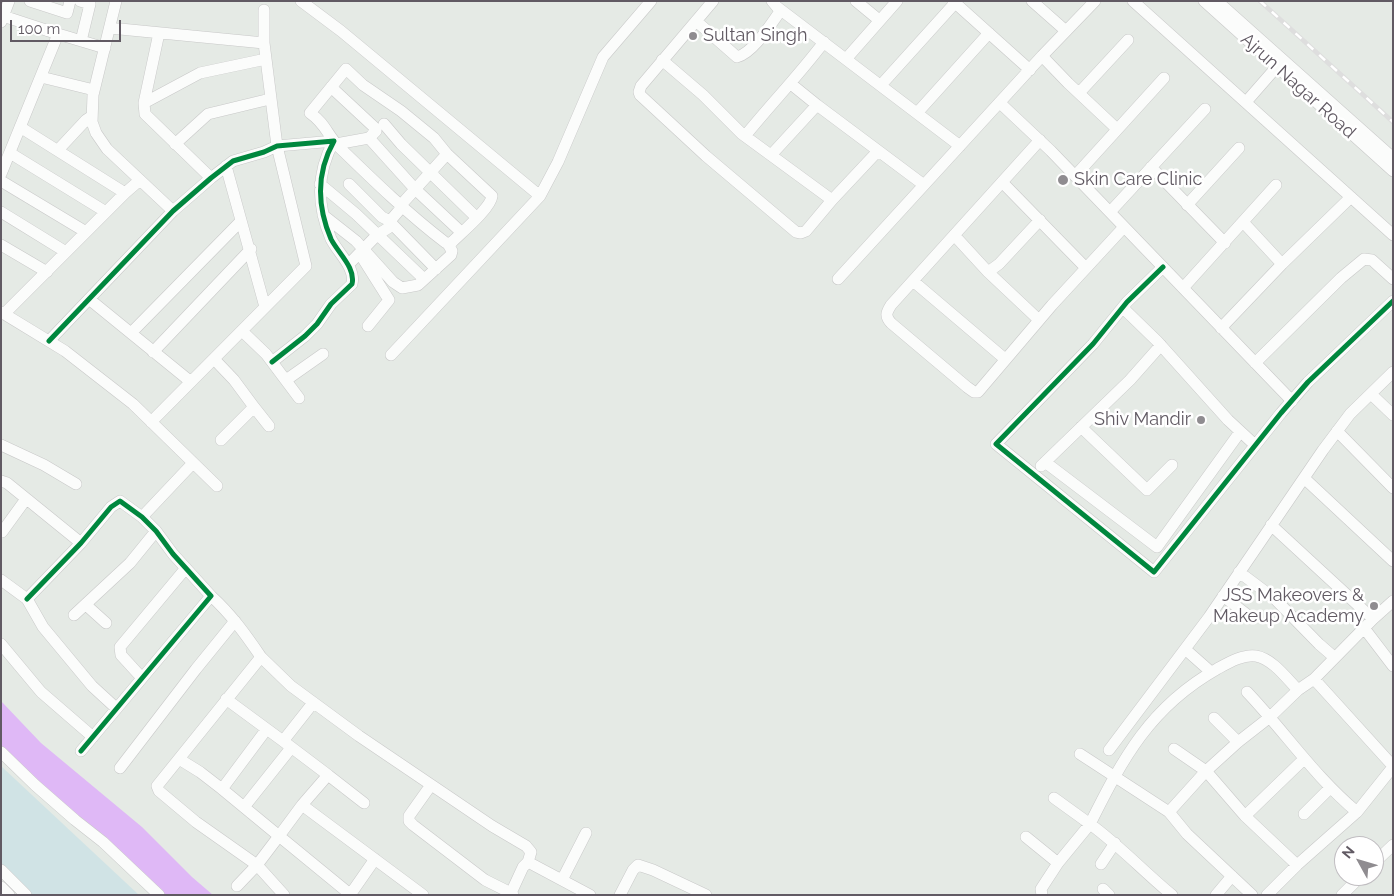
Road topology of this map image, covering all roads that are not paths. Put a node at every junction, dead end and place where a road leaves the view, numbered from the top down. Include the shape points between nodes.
1 (8, 1) edge
2 (30, 1) edge
3 (70, 1) edge
4 (80, 1) edge
5 (116, 1) edge
6 (301, 1) edge
7 (651, 1) edge
8 (713, 1) edge
9 (772, 1) edge
10 (856, 1) edge
11 (897, 1) edge
12 (1032, 1) edge
13 (1095, 1) edge
14 (1133, 1) edge
15 (1204, 1) edge
16 (1217, 1) edge
17 (954, 2) edge
18 (264, 10) dead end
19 (782, 10) junction
20 (2, 19) edge
21 (879, 20) junction
22 (696, 21) junction
23 (110, 28) junction
24 (1066, 31) junction
25 (159, 33) junction
26 (989, 33) junction
27 (58, 34) junction
28 (1128, 40) dead end
29 (81, 41) junction
30 (824, 42) junction
31 (264, 43) junction
32 (105, 48) junction
33 (1042, 56) junction
34 (266, 58) junction
35 (846, 59) junction
36 (662, 60) junction
37 (1279, 64) junction
38 (1030, 70) junction
39 (41, 77) junction
40 (1164, 78) dead end
41 (791, 84) junction
42 (881, 86) junction
43 (331, 87) junction
44 (94, 90) junction
45 (1078, 93) junction
46 (270, 100) junction
47 (1000, 102) junction
48 (1246, 102) junction
49 (144, 103) junction
50 (817, 105) junction
51 (1204, 109) dead end
52 (401, 111) junction
53 (918, 113) junction
54 (92, 116) junction
55 (20, 127) junction
56 (1118, 129) junction
57 (376, 130) junction
58 (745, 136) junction
59 (1040, 140) junction
60 (335, 142) junction
61 (176, 144) junction
62 (276, 146) junction
63 (960, 146) junction
64 (1239, 148) dead end
65 (58, 150) junction
66 (878, 151) junction
67 (10, 153) junction
68 (447, 154) junction
69 (772, 154) junction
70 (1393, 158) edge
71 (226, 166) junction
72 (1150, 167) junction
73 (1393, 171) edge
74 (430, 172) junction
75 (1, 174) edge
76 (1075, 176) junction
77 (211, 178) junction
78 (140, 180) junction
79 (1, 181) edge
80 (1002, 182) junction
81 (320, 184) junction
82 (349, 184) dead end
83 (1276, 185) dead end
84 (924, 186) junction
85 (414, 189) junction
86 (125, 193) junction
87 (540, 196) junction
88 (1351, 197) junction
89 (832, 200) junction
90 (1187, 205) junction
91 (401, 206) junction
92 (173, 211) junction
93 (1, 212) edge
94 (106, 212) junction
95 (1110, 212) junction
96 (323, 215) junction
97 (477, 218) junction
98 (241, 220) junction
99 (1040, 220) junction
100 (1242, 222) junction
101 (391, 223) junction
102 (1124, 227) junction
103 (86, 232) junction
104 (461, 232) junction
105 (378, 235) junction
106 (954, 235) junction
107 (1393, 235) edge
108 (1225, 242) junction
109 (448, 244) junction
110 (1, 245) edge
111 (250, 249) junction
112 (66, 252) junction
113 (362, 252) junction
114 (1282, 264) junction
115 (348, 265) junction
116 (1163, 267) junction
117 (1086, 268) junction
118 (436, 269) junction
119 (46, 272) junction
120 (988, 272) junction
121 (424, 279) junction
122 (1393, 279) edge
123 (838, 280) dead end
124 (913, 280) junction
125 (1183, 288) junction
126 (89, 299) junction
127 (1393, 301) edge
128 (266, 307) junction
129 (1123, 308) junction
130 (3, 313) edge
131 (1039, 320) junction
132 (368, 326) dead end
133 (1221, 328) junction
134 (242, 331) junction
135 (131, 333) junction
136 (49, 341) junction
137 (1160, 345) junction
138 (153, 352) junction
139 (323, 354) dead end
140 (391, 354) dead end
141 (214, 359) junction
142 (1005, 359) junction
143 (272, 362) junction
144 (1255, 363) junction
145 (1393, 372) edge
146 (286, 380) junction
147 (191, 382) junction
148 (1370, 394) junction
149 (299, 398) dead end
150 (1292, 401) junction
151 (254, 407) junction
152 (1393, 415) edge
153 (151, 422) junction
154 (269, 426) dead end
155 (1081, 427) junction
156 (1337, 431) junction
157 (1240, 432) junction
158 (221, 440) dead end
159 (1, 445) edge
160 (1255, 445) junction
161 (1045, 462) junction
162 (193, 463) junction
163 (1172, 465) dead end
164 (1032, 474) junction
165 (1304, 478) junction
166 (1, 482) edge
167 (76, 484) dead end
168 (216, 486) dead end
169 (1393, 488) edge
170 (26, 499) junction
171 (142, 517) junction
172 (1173, 525) junction
173 (1271, 525) junction
174 (2, 532) edge
175 (156, 532) junction
176 (1184, 534) junction
177 (81, 543) junction
178 (1393, 561) edge
179 (186, 568) junction
180 (1239, 572) junction
181 (3, 585) edge
182 (211, 596) junction
183 (1223, 596) junction
184 (27, 599) junction
185 (1393, 601) edge
186 (86, 605) junction
187 (74, 615) dead end
188 (1250, 617) dead end
189 (1373, 619) junction
190 (235, 621) junction
191 (106, 623) dead end
192 (1364, 628) junction
193 (1, 644) edge
194 (1185, 649) junction
195 (5, 657) edge
196 (261, 657) junction
197 (1334, 657) junction
198 (1393, 666) edge
199 (1211, 672) junction
200 (142, 678) junction
201 (1314, 679) junction
202 (1298, 690) junction
203 (1247, 692) dead end
204 (226, 699) junction
205 (313, 703) junction
206 (116, 708) junction
207 (1270, 717) junction
208 (1214, 718) dead end
209 (266, 730) junction
210 (92, 737) junction
211 (1238, 742) junction
212 (287, 744) junction
213 (1174, 749) dead end
214 (1109, 750) dead end
215 (81, 751) dead end
216 (1, 752) edge
217 (1080, 754) dead end
218 (179, 759) junction
219 (1304, 759) junction
220 (1393, 767) edge
221 (120, 768) dead end
222 (1206, 771) junction
223 (328, 776) junction
224 (1114, 776) junction
225 (431, 785) junction
226 (1330, 788) junction
227 (222, 789) junction
228 (1054, 798) dead end
229 (364, 803) dead end
230 (302, 805) junction
231 (244, 807) junction
232 (1169, 812) junction
233 (1357, 812) junction
234 (1304, 814) dead end
235 (1245, 816) junction
236 (1090, 824) junction
237 (586, 833) dead end
238 (278, 836) junction
239 (1026, 837) dead end
240 (1116, 844) junction
241 (374, 859) junction
242 (528, 862) junction
243 (1058, 863) junction
244 (1101, 864) dead end
245 (257, 865) junction
246 (1297, 865) junction
247 (1, 870) edge
248 (1232, 876) junction
249 (562, 880) junction
250 (237, 886) dead end
251 (1351, 886) edge
252 (1, 887) edge
253 (511, 894) edge
254 (9, 895) edge
255 (26, 895) edge
256 (159, 895) edge
257 (284, 895) edge
258 (350, 895) edge
259 (423, 895) edge
260 (590, 895) edge
261 (620, 895) edge
262 (706, 895) edge
263 (1042, 895) edge
264 (1172, 895) edge
265 (1216, 895) edge
266 (1252, 895) edge
267 (1267, 895) edge
268 (1342, 895) edge

1 - 20 street
2 - 3 street via 67,13
4 - 29 street via 90,4
5 - 23 street
6 - 87 street
7 - 87 street via 603,57
8 - 22 street
9 - 19 street
10 - 21 street
11 - 21 street
12 - 24 street
13 - 24 street
14 - 48 street
15 - 37 street, Ajrun Nagar Road
16 - 37 street, Ajrun Nagar Road
17 - 26 street
17 - 42 street
18 - 31 street
19 - 22 street via 751,48 737,57
19 - 30 street
20 - 27 street
21 - 35 street
22 - 36 street
23 - 25 street
23 - 32 street
24 - 33 street
25 - 31 street
25 - 49 street
26 - 38 street
26 - 53 street
27 - 29 street
27 - 39 street
28 - 45 street
29 - 32 street
30 - 35 street
30 - 41 street
31 - 34 street
32 - 44 street
33 - 38 street
33 - 45 street
34 - 46 street
34 - 49 street via 200,73
35 - 42 street
36 - 58 street
36 - 89 street via 641,86 640,95 796,232 806,232
37 - 48 street
37 - 70 street, Ajrun Nagar Road
37 - 73 street, Ajrun Nagar Road
38 - 47 street
39 - 44 street
39 - 55 street
40 - 56 street
41 - 50 street
41 - 58 street
42 - 53 street
43 - 52 street via 346,69
43 - 57 street
43 - 60 street via 310,113 321,121
44 - 54 street
45 - 56 street
46 - 61 street via 208,114
46 - 62 street
47 - 59 street
47 - 63 street
48 - 88 street
49 - 61 street via 145,114
50 - 66 street
50 - 69 street
51 - 72 street
52 - 57 street
52 - 68 street via 434,138
53 - 63 street
54 - 65 street
54 - 78 street via 96,133 107,149
55 - 65 street
55 - 67 street
56 - 76 street
57 - 60 street
57 - 74 street via 401,144
57 - 85 street
58 - 69 street
59 - 76 street
59 - 80 street
60 - 62 street
60 - 81 street via 328,150
60 - 91 street
61 - 77 street
62 - 71 street
62 - 128 street via 306,266
63 - 84 street
64 - 90 street
65 - 86 street
66 - 84 street
66 - 89 street
67 - 75 street
67 - 94 street
68 - 74 street
68 - 97 street via 492,196
69 - 89 street
71 - 77 street
71 - 98 street
72 - 90 street
72 - 95 street
74 - 85 street
74 - 97 street
76 - 95 street
77 - 92 street
78 - 86 street
78 - 92 street
79 - 103 street
80 - 99 street
80 - 106 street
81 - 96 street
81 - 105 street
82 - 101 street
83 - 100 street
84 - 123 street
85 - 91 street
85 - 104 street
86 - 94 street
87 - 140 street
88 - 107 street
88 - 114 street
90 - 108 street
91 - 101 street
91 - 109 street
92 - 126 street
93 - 112 street
94 - 103 street
95 - 102 street
96 - 113 street via 347,232
96 - 115 street via 332,240
97 - 104 street
98 - 111 street
98 - 135 street
99 - 117 street
99 - 120 street
100 - 108 street
100 - 114 street
101 - 105 street
101 - 118 street
102 - 116 street
102 - 117 street
103 - 112 street
104 - 109 street
105 - 113 street
105 - 121 street
106 - 120 street
106 - 124 street
108 - 125 street
109 - 118 street via 453,253
110 - 119 street
111 - 128 street
111 - 138 street
112 - 119 street
113 - 115 street
113 - 121 street via 400,287 418,285
113 - 132 street via 389,300
114 - 133 street
115 - 143 street via 353,281 350,287 331,304 306,336
116 - 125 street
116 - 129 street
117 - 131 street
118 - 121 street
119 - 130 street
120 - 131 street
122 - 144 street via 1372,260 1364,259
124 - 142 street
124 - 142 street via 886,312 890,323 974,392 978,392
125 - 133 street
126 - 135 street
126 - 136 street
127 - 150 street
128 - 134 street
129 - 137 street
129 - 164 street via 1093,344 996,444
130 - 136 street
131 - 142 street
133 - 144 street
134 - 141 street
134 - 143 street
135 - 138 street
136 - 153 street via 133,404
137 - 155 street via 1130,380
137 - 157 street
138 - 147 street
139 - 146 street
141 - 147 street
141 - 151 street
143 - 146 street
144 - 150 street
145 - 148 street
146 - 149 street
147 - 153 street
148 - 152 street
148 - 156 street
150 - 160 street
151 - 154 street
151 - 158 street
153 - 162 street
155 - 161 street
155 - 163 street via 1148,490
156 - 165 street
156 - 169 street
157 - 160 street
157 - 172 street
159 - 167 street
160 - 176 street
161 - 164 street
161 - 172 street via 1157,547
162 - 168 street
162 - 171 street
164 - 176 street via 1154,572
165 - 173 street
165 - 178 street
166 - 170 street via 7,483
170 - 174 street
170 - 177 street
171 - 175 street
171 - 177 street via 120,501 111,507
172 - 176 street
173 - 180 street
173 - 189 street
175 - 179 street
175 - 186 street via 130,563
177 - 184 street
179 - 182 street
179 - 200 street via 120,647 121,655
180 - 183 street
180 - 197 street via 1275,599
181 - 184 street
182 - 190 street
182 - 200 street
183 - 188 street
183 - 194 street
184 - 206 street via 43,627 92,686
185 - 189 street
186 - 187 street
186 - 191 street
189 - 192 street
190 - 196 street
190 - 221 street
192 - 197 street
192 - 198 street
193 - 195 street
194 - 199 street
194 - 214 street
195 - 210 street
196 - 204 street
196 - 205 street
197 - 201 street
199 - 202 street via 1241,658 1256,656 1270,662
199 - 224 street via 1174,698 1152,721
200 - 206 street
201 - 202 street
201 - 220 street
202 - 207 street
203 - 207 street
204 - 209 street
204 - 218 street
205 - 212 street
205 - 225 street
206 - 210 street
207 - 211 street
207 - 219 street
208 - 211 street
209 - 212 street
209 - 227 street
210 - 215 street
211 - 222 street
212 - 223 street
212 - 231 street
213 - 222 street
216 - 256 street
217 - 224 street
218 - 227 street
218 - 245 street via 157,784 157,789 196,822
219 - 226 street
219 - 235 street
220 - 233 street
222 - 232 street
222 - 235 street
223 - 229 street
223 - 230 street
224 - 232 street
224 - 236 street
225 - 242 street via 526,846 531,852
225 - 253 street via 409,816 412,826 485,880
226 - 233 street
226 - 234 street
227 - 231 street
228 - 236 street
230 - 238 street
230 - 241 street
231 - 238 street
232 - 248 street via 1186,834
233 - 246 street
235 - 246 street
236 - 240 street
236 - 243 street
237 - 249 street
238 - 245 street
238 - 258 street
239 - 243 street
240 - 244 street
240 - 264 street
241 - 258 street
241 - 259 street
242 - 249 street
242 - 253 street
243 - 263 street via 1042,889
245 - 250 street
245 - 257 street
246 - 267 street
247 - 255 street
248 - 265 street
248 - 266 street
249 - 260 street
251 - 268 street
252 - 254 street
261 - 262 street via 638,865

